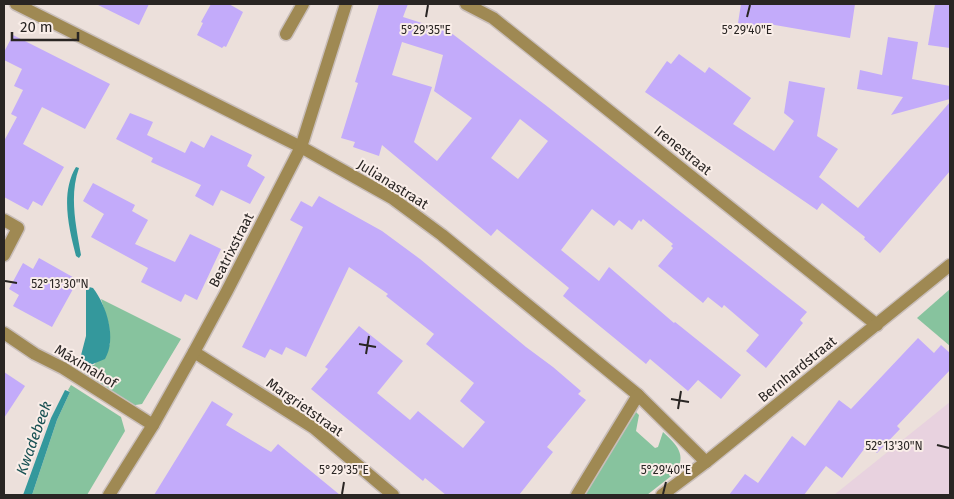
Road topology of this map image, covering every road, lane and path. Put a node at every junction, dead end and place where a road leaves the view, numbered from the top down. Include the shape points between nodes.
1 (16, 4) edge
2 (303, 4) edge
3 (346, 4) edge
4 (466, 4) edge
5 (286, 34) dead end
6 (301, 147) junction
7 (4, 220) edge
8 (4, 255) edge
9 (950, 265) edge
10 (877, 325) junction
11 (4, 333) edge
12 (194, 352) junction
13 (638, 395) junction
14 (153, 425) junction
15 (706, 462) junction
16 (109, 495) edge
17 (393, 495) edge
18 (577, 495) edge
19 (662, 495) edge

1 - 6 street, Julianastraat
2 - 5 street
3 - 6 street, Beatrixstraat
4 - 10 street, Irenestraat via 493,18
6 - 12 street, Beatrixstraat
6 - 13 street, Julianastraat via 392,198
7 - 8 street via 18,228
9 - 10 street, Bernhardstraat
10 - 15 street, Bernhardstraat
11 - 14 street, Máximahof
12 - 14 street, Beatrixstraat
12 - 17 street, Margrietstraat via 314,428
13 - 15 street, Julianastraat
13 - 18 street
14 - 16 street, Beatrixstraat
15 - 19 street, Bernhardstraat

